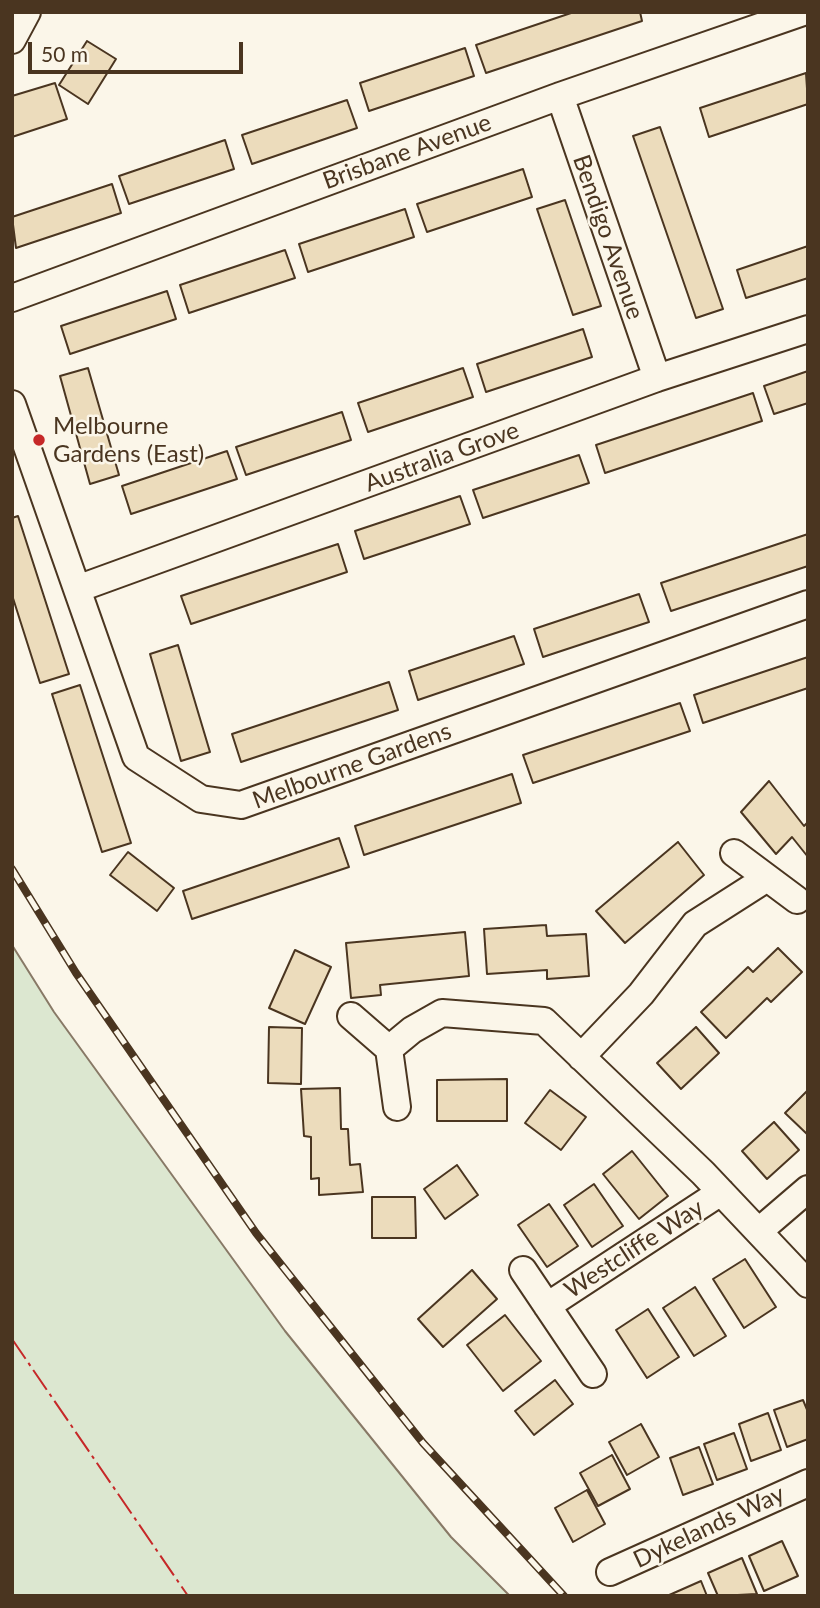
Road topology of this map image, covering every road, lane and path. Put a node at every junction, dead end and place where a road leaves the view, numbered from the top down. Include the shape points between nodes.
1 (27, 12) edge
2 (803, 12) edge
3 (12, 40) edge
4 (560, 96) junction
5 (12, 298) edge
6 (808, 329) edge
7 (657, 379) junction
8 (12, 404) edge
9 (77, 590) junction
10 (808, 604) edge
11 (734, 853) dead end
12 (767, 878) junction
13 (797, 900) dead end
14 (351, 1016) dead end
15 (389, 1049) junction
16 (581, 1057) junction
17 (397, 1107) dead end
18 (808, 1189) edge
19 (721, 1192) junction
20 (759, 1231) junction
21 (523, 1270) dead end
22 (808, 1284) edge
23 (547, 1306) junction
24 (593, 1374) dead end
25 (805, 1492) edge
26 (610, 1572) dead end

1 - 3 street
2 - 4 street, Brisbane Avenue
4 - 5 street, Brisbane Avenue
4 - 7 street, Bendigo Avenue
6 - 7 street, Australia Grove
7 - 9 street, Australia Grove
8 - 9 street, Melbourne Gardens
9 - 10 street, Melbourne Gardens via 136,757 201,799 241,805
11 - 12 street
12 - 13 street
12 - 16 street via 695,924 641,994
14 - 15 street
15 - 16 street, Westcliffe Way via 442,1013 544,1021
15 - 17 street
16 - 19 street, Westcliffe Way
18 - 20 street
19 - 20 street, Westcliffe Way
19 - 23 street, Westcliffe Way
20 - 22 street, Westcliffe Way
21 - 23 street, Westcliffe Way
23 - 24 street, Westcliffe Way
25 - 26 street, Dykelands Way

